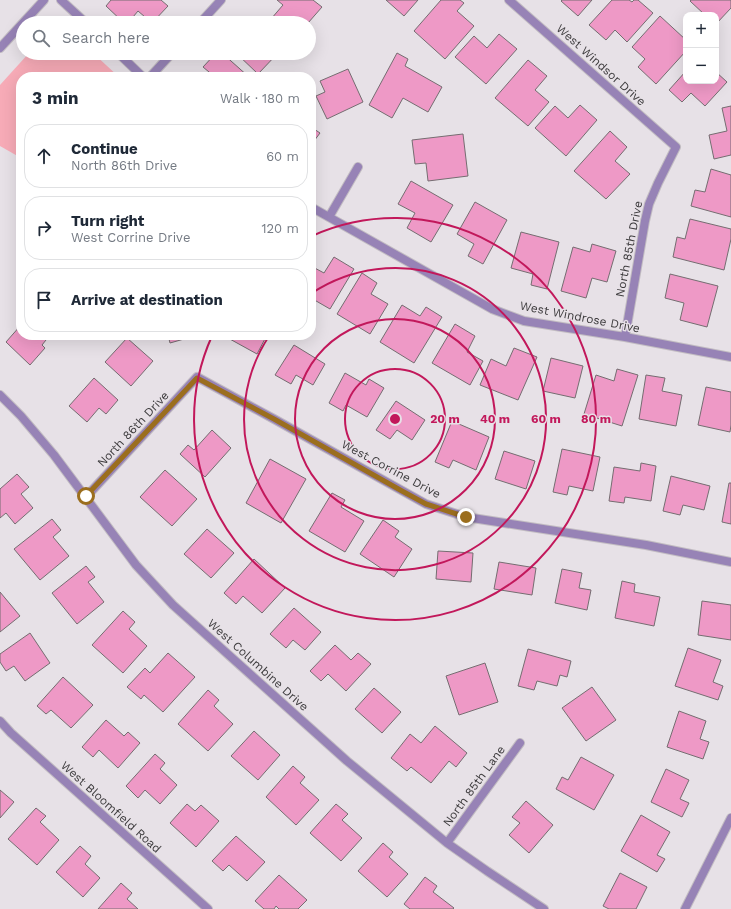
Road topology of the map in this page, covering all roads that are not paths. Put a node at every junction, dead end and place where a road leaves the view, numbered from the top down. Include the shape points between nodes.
1 (44, 0) edge
2 (61, 0) edge
3 (221, 0) edge
4 (509, 0) edge
5 (29, 16) edge
6 (78, 16) edge
7 (206, 16) edge
8 (16, 31) edge
9 (0, 48) edge
10 (125, 60) edge
11 (166, 60) edge
12 (138, 72) edge
13 (155, 72) edge
14 (676, 148) joint
15 (358, 167) dead end
16 (316, 210) edge
17 (329, 217) junction
18 (625, 337) junction
19 (731, 357) edge
20 (197, 378) joint
21 (0, 395) edge
22 (86, 496) junction
23 (731, 562) edge
24 (0, 721) edge
25 (520, 743) dead end
26 (731, 818) edge
27 (447, 843) junction
28 (208, 909) edge
29 (544, 909) edge
30 (685, 909) edge

1 - 5 street
2 - 6 street
3 - 7 street
4 - 14 street, West Windsor Drive
8 - 9 street
10 - 12 street
11 - 13 street
14 - 18 street, North 85th Drive via 649,204
15 - 17 street
16 - 17 street, West Windrose Drive
17 - 18 street, West Windrose Drive via 492,309 524,321
18 - 19 street, West Windrose Drive
20 - 22 street, North 86th Drive
20 - 23 street, West Corrine Drive via 426,504 466,517 646,544
21 - 22 street, West Columbine Drive via 26,422
22 - 27 street, West Columbine Drive via 136,565 173,605 347,761
24 - 28 street, West Bloomfield Road via 10,733
25 - 27 street, North 85th Lane
26 - 30 street
27 - 29 street, West Columbine Drive

